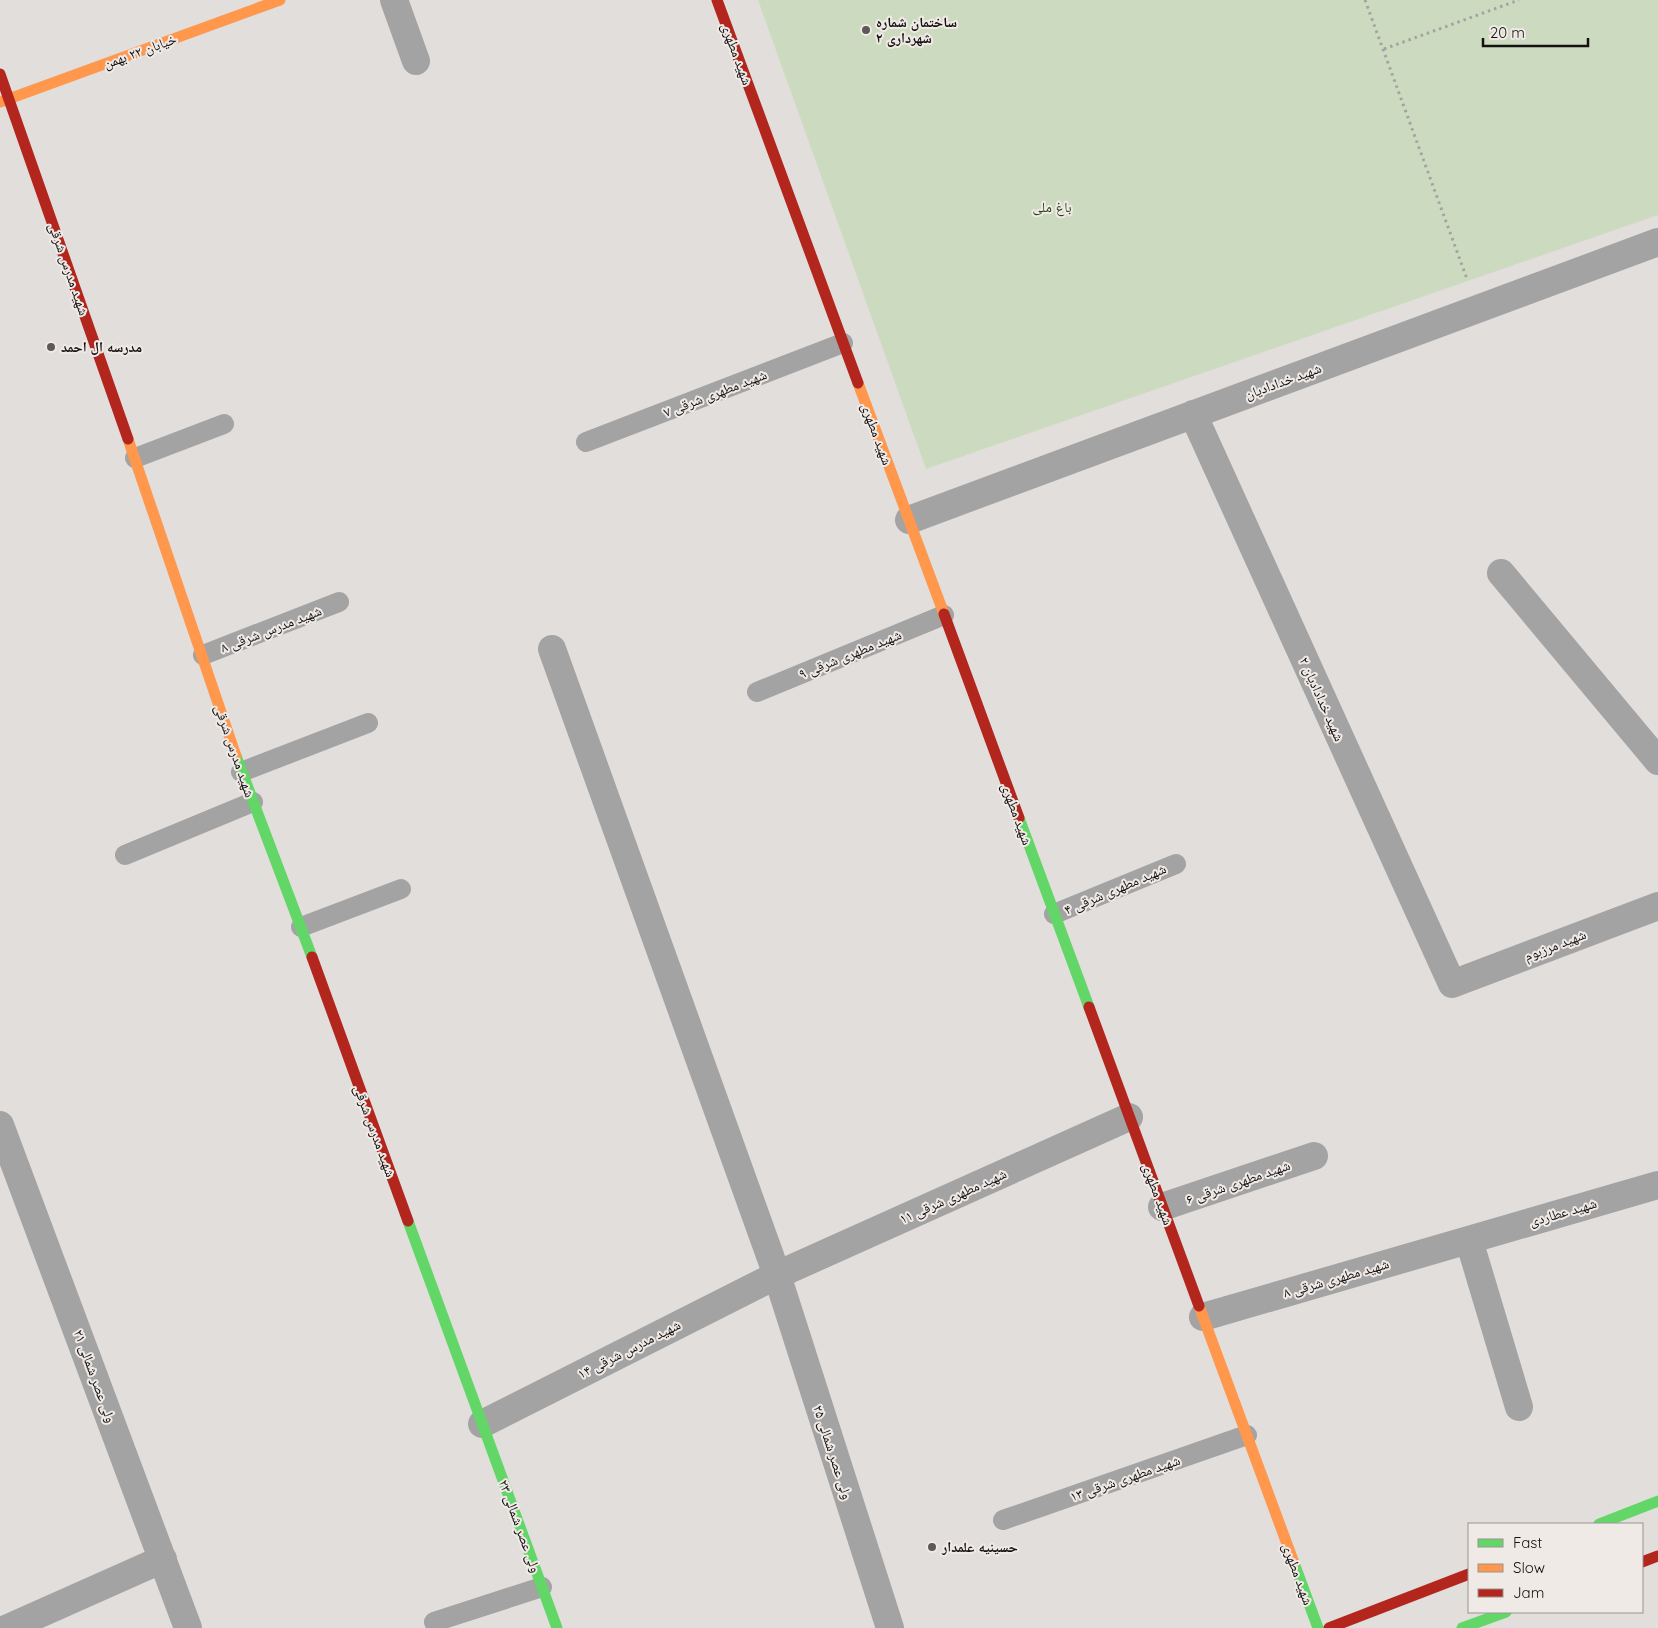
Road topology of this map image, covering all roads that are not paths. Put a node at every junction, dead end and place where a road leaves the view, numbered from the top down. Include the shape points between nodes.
1 (280, 0) edge
2 (394, 0) edge
3 (717, 0) edge
4 (416, 61) dead end
5 (0, 74) edge
6 (5, 100) edge
7 (1658, 242) edge
8 (843, 343) junction
9 (1193, 414) junction
10 (224, 424) dead end
11 (586, 442) dead end
12 (135, 458) junction
13 (909, 520) junction
14 (1501, 572) dead end
15 (339, 602) dead end
16 (944, 615) junction
17 (552, 649) dead end
18 (203, 655) junction
19 (757, 692) dead end
20 (368, 723) dead end
21 (1658, 761) edge
22 (241, 772) junction
23 (253, 802) junction
24 (126, 855) dead end
25 (1176, 864) dead end
26 (401, 889) dead end
27 (1658, 906) edge
28 (1054, 914) junction
29 (301, 927) junction
30 (1452, 984) joint
31 (1130, 1117) junction
32 (0, 1125) edge
33 (6, 1156) edge
34 (1314, 1156) dead end
35 (1658, 1185) edge
36 (1162, 1207) junction
37 (1469, 1240) junction
38 (776, 1275) junction
39 (1203, 1317) junction
40 (1519, 1407) dead end
41 (482, 1424) junction
42 (1247, 1435) junction
43 (1658, 1502) edge
44 (1003, 1520) dead end
45 (1602, 1523) edge
46 (1658, 1556) edge
47 (163, 1559) junction
48 (1643, 1562) edge
49 (1468, 1574) edge
50 (542, 1587) junction
51 (1503, 1613) edge
52 (434, 1622) dead end
53 (8, 1628) edge
54 (188, 1628) edge
55 (557, 1628) edge
56 (890, 1628) edge
57 (1318, 1628) edge
58 (1329, 1628) edge
59 (1462, 1628) edge

1 - 6 street, خیابان ۲۲ بهمن
2 - 4 street
3 - 8 street, شهید مطهری
5 - 6 street, شهید مدرس شرقی
6 - 12 street, شهید مدرس شرقی
7 - 9 street, شهید خدادادیان
8 - 11 lane, شهید مطهری شرقی ۷
8 - 13 street, شهید مطهری
9 - 13 street, شهید خدادادیان
9 - 30 street, شهید خدادادیان ۲
10 - 12 lane
12 - 18 street, شهید مدرس شرقی
13 - 16 street, شهید مطهری
14 - 21 street
15 - 18 lane, شهید مدرس شرقی ۸
16 - 19 lane, شهید مطهری شرقی ۹
16 - 28 street, شهید مطهری
17 - 38 street, ولی عصر شمالی ۲۵
18 - 22 street, شهید مدرس شرقی
20 - 22 lane
22 - 23 street, شهید مدرس شرقی
23 - 24 lane
23 - 29 street, شهید مدرس شرقی
25 - 28 lane, شهید مطهری شرقی ۴
26 - 29 lane
27 - 30 street, شهید مرزبوم
28 - 31 street, شهید مطهری
29 - 41 street, شهید مدرس شرقی
31 - 36 street, شهید مطهری
31 - 38 street, شهید مطهری شرقی ۱۱
32 - 33 street, ولی عصر شمالی ۲۱
33 - 47 street, ولی عصر شمالی ۲۱
34 - 36 street, شهید مطهری شرقی ۶
35 - 37 street, شهید عطاردی
36 - 39 street, شهید مطهری
37 - 39 street, شهید مطهری شرقی ۸
37 - 40 street
38 - 41 street, شهید مدرس شرقی ۱۴
38 - 56 street, ولی عصر شمالی ۲۵
39 - 42 street, شهید مطهری
41 - 50 street, ولی عصر شمالی ۲۳
42 - 44 lane, شهید مطهری شرقی ۱۳
42 - 57 street, شهید مطهری
43 - 45 street
46 - 48 street
47 - 53 street
47 - 54 street, ولی عصر شمالی ۲۱
49 - 58 street
50 - 52 lane
50 - 55 street, ولی عصر شمالی ۲۳
51 - 59 street

